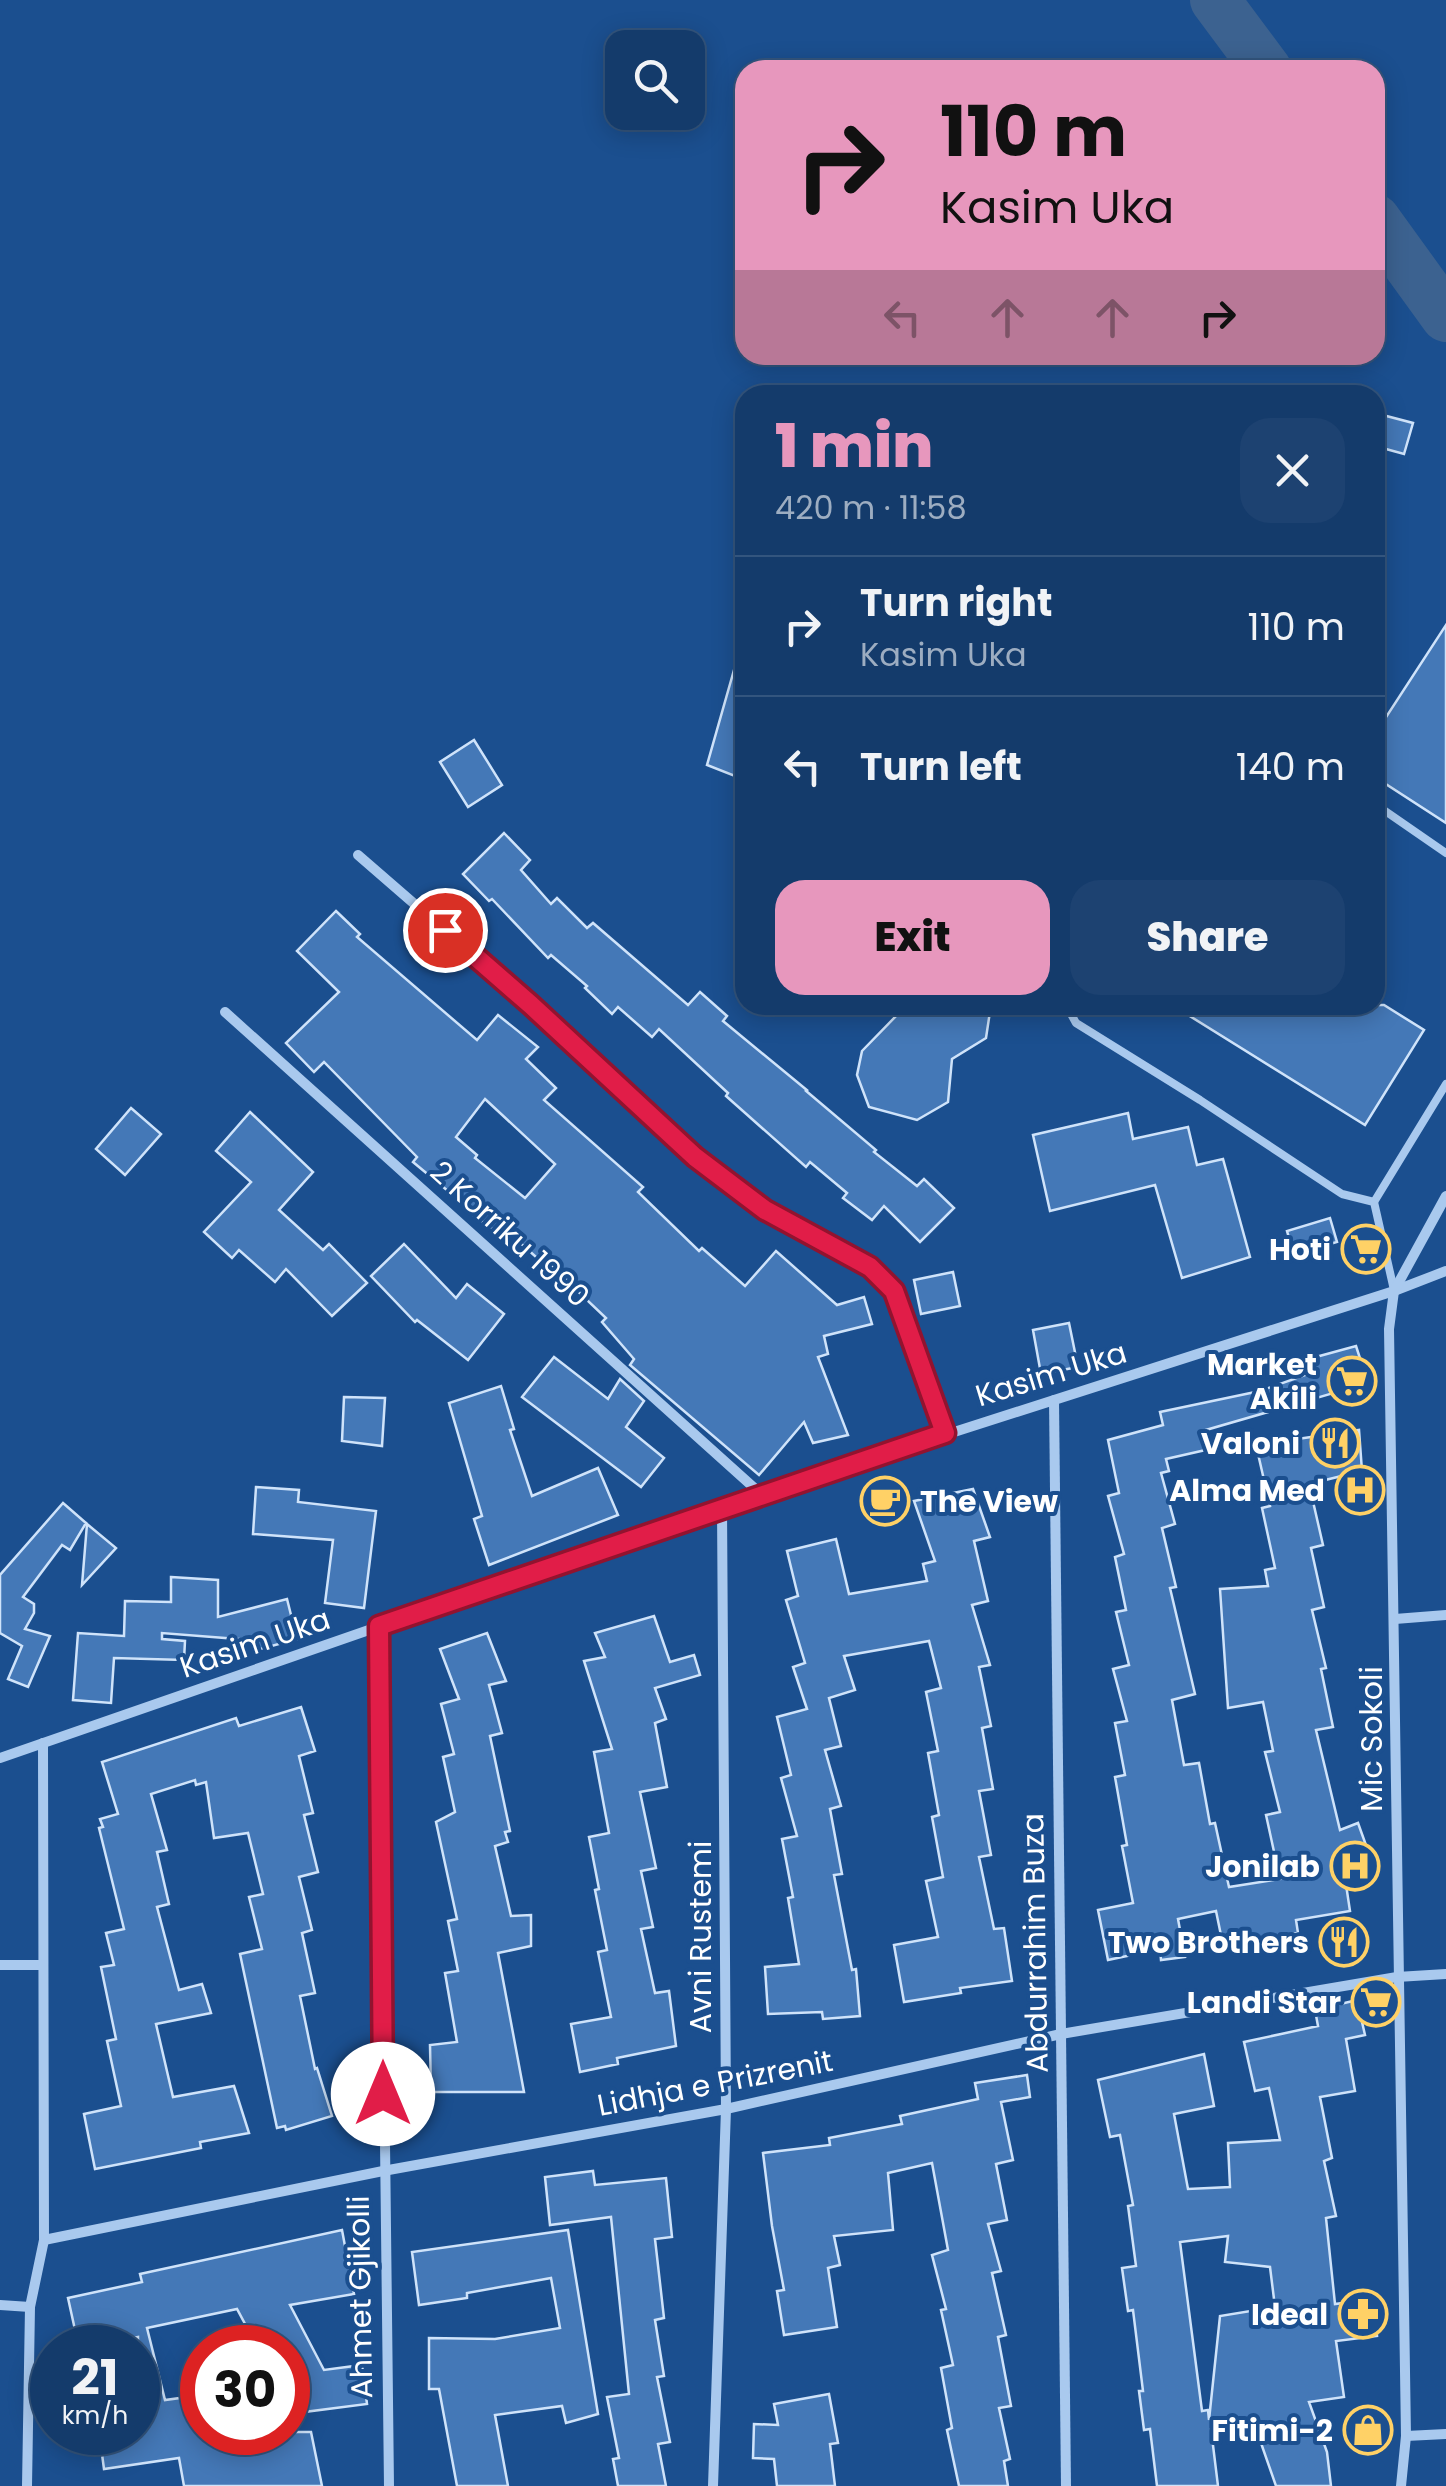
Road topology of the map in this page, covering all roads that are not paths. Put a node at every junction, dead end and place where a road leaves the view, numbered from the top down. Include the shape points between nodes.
1 (1385, 811) edge
2 (1446, 852) edge
3 (358, 855) dead end
4 (225, 1012) dead end
5 (1071, 1015) edge
6 (1446, 1084) edge
7 (1446, 1196) edge
8 (1374, 1202) junction
9 (1446, 1271) edge
10 (1394, 1291) junction
11 (1054, 1400) junction
12 (945, 1433) junction
13 (761, 1494) junction
14 (722, 1507) junction
15 (1446, 1615) edge
16 (1395, 1619) junction
17 (379, 1626) junction
18 (43, 1743) junction
19 (0, 1758) edge
20 (0, 1965) edge
21 (43, 1965) junction
22 (1446, 1974) edge
23 (1397, 1977) junction
24 (1061, 2034) junction
25 (726, 2110) junction
26 (384, 2171) junction
27 (44, 2240) junction
28 (0, 2305) edge
29 (30, 2307) junction
30 (1446, 2434) edge
31 (1406, 2436) junction
32 (27, 2486) edge
33 (388, 2486) edge
34 (713, 2486) edge
35 (1066, 2486) edge
36 (1401, 2486) edge

1 - 2 lane
3 - 12 street via 695,1157 765,1210 870,1267 894,1291
4 - 13 street, 2 Korriku 1990
5 - 8 lane via 1342,1194
6 - 8 lane
7 - 10 street
8 - 10 lane
9 - 10 street, Kasim Uka
10 - 11 street, Kasim Uka
10 - 16 street, Mic Sokoli via 1389,1329
11 - 12 street, Kasim Uka
11 - 24 street, Abdurrahim Buza
12 - 13 street, Kasim Uka
13 - 14 street, Kasim Uka
14 - 17 street, Kasim Uka
14 - 25 street, Avni Rustemi
15 - 16 street
16 - 23 street, Mic Sokoli
17 - 18 street, Kasim Uka
17 - 26 street, Ahmet Gjikolli
18 - 19 street, Kasim Uka
18 - 21 street
20 - 21 street
21 - 27 street
22 - 23 street, Lidhja e Prizrenit
23 - 24 street, Lidhja e Prizrenit
23 - 31 street, Mic Sokoli
24 - 25 street, Lidhja e Prizrenit
24 - 35 street, Abdurrahim Buza
25 - 26 street, Lidhja e Prizrenit
25 - 34 street, Avni Rustemi
26 - 27 street, Lidhja e Prizrenit
26 - 33 street, Ahmet Gjikolli
27 - 29 street
28 - 29 street
29 - 32 street
30 - 31 street
31 - 36 street, Mic Sokoli

